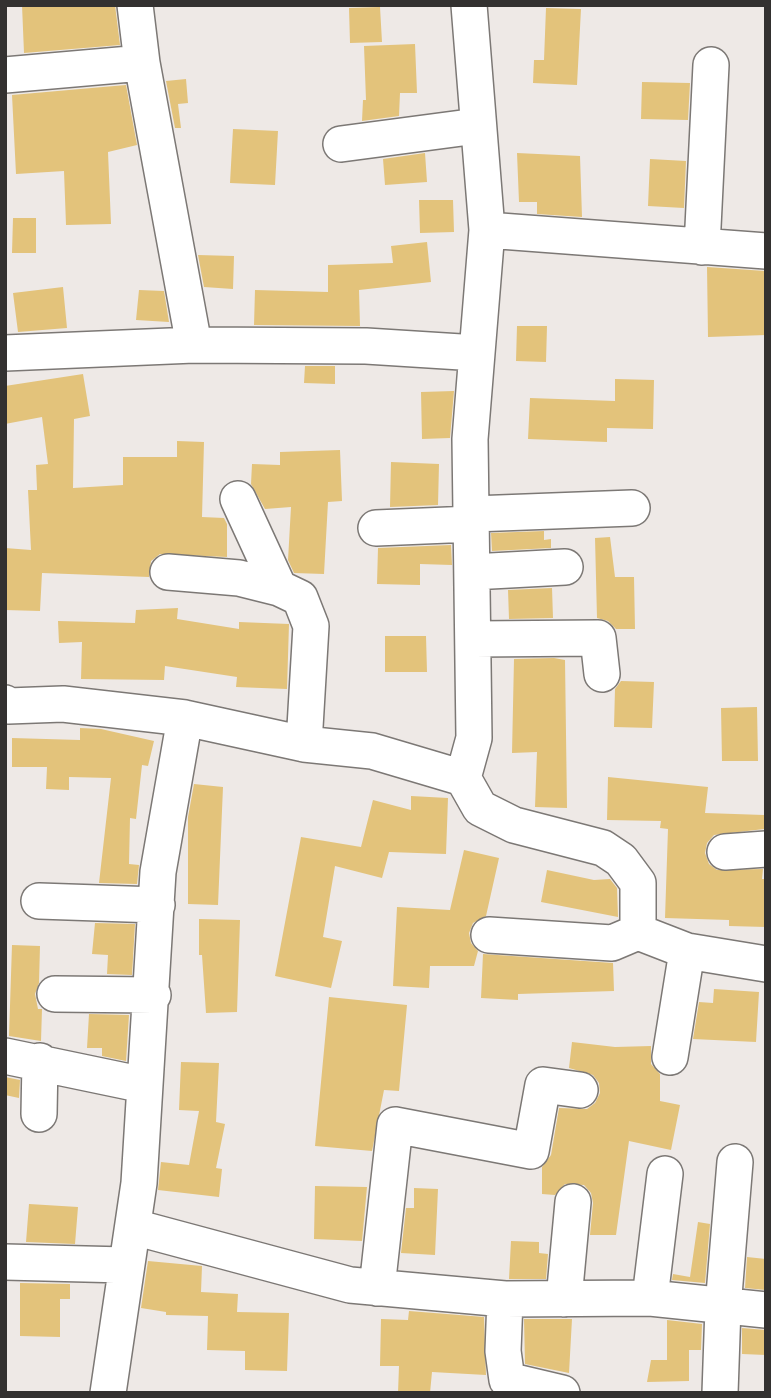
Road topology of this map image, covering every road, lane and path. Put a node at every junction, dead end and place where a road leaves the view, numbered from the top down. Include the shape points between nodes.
1 (135, 5) edge
2 (469, 5) edge
3 (142, 63) junction
4 (712, 65) dead end
5 (5, 75) edge
6 (477, 126) junction
7 (341, 144) dead end
8 (487, 230) junction
9 (702, 247) junction
10 (766, 251) edge
11 (194, 345) junction
12 (5, 353) edge
13 (477, 353) junction
14 (238, 499) dead end
15 (632, 508) dead end
16 (472, 519) junction
17 (376, 528) dead end
18 (565, 567) dead end
19 (168, 572) dead end
20 (472, 572) junction
21 (279, 588) junction
22 (474, 639) junction
23 (602, 674) dead end
24 (5, 703) edge
25 (185, 718) junction
26 (304, 744) junction
27 (463, 778) junction
28 (766, 849) edge
29 (725, 852) dead end
30 (39, 901) dead end
31 (157, 905) junction
32 (638, 932) junction
33 (489, 935) dead end
34 (687, 951) junction
35 (766, 964) edge
36 (55, 994) dead end
37 (153, 995) junction
38 (5, 1056) edge
39 (670, 1057) dead end
40 (40, 1061) junction
41 (144, 1084) junction
42 (580, 1090) dead end
43 (39, 1114) dead end
44 (735, 1162) dead end
45 (665, 1174) dead end
46 (573, 1202) dead end
47 (134, 1227) junction
48 (5, 1262) edge
49 (125, 1265) junction
50 (376, 1288) junction
51 (650, 1298) junction
52 (505, 1299) junction
53 (564, 1299) junction
54 (723, 1307) junction
55 (766, 1310) edge
56 (108, 1393) edge
57 (562, 1393) edge
58 (720, 1393) edge

1 - 3 street
2 - 6 street
3 - 5 street
3 - 11 street
4 - 9 street
6 - 7 street
6 - 8 street
8 - 9 street
8 - 13 street
9 - 10 street
11 - 12 street
11 - 13 street via 366,346
13 - 16 street via 470,439
14 - 21 street
15 - 16 street
16 - 17 street
16 - 20 street
18 - 20 street
19 - 21 street via 215,575
20 - 22 street
21 - 26 street via 300,598 311,626
22 - 23 street via 598,638
22 - 27 street via 474,738
24 - 25 street via 63,704
25 - 26 street
25 - 31 street via 158,872
26 - 27 street via 372,751
27 - 32 street via 480,807 514,825 603,848 621,860 638,883
28 - 29 street
30 - 31 street
31 - 37 street
32 - 33 street via 612,943
32 - 34 street
34 - 35 street
34 - 39 street
36 - 37 street
37 - 41 street
38 - 40 street
40 - 41 street
40 - 43 street
41 - 47 street
42 - 50 street via 543,1085 531,1151 395,1125
44 - 54 street
45 - 51 street
46 - 53 street
47 - 49 street
47 - 50 street
48 - 49 street
49 - 56 street
50 - 52 street
51 - 53 street
51 - 54 street
52 - 53 street
52 - 57 street via 507,1381
54 - 55 street
54 - 58 street

